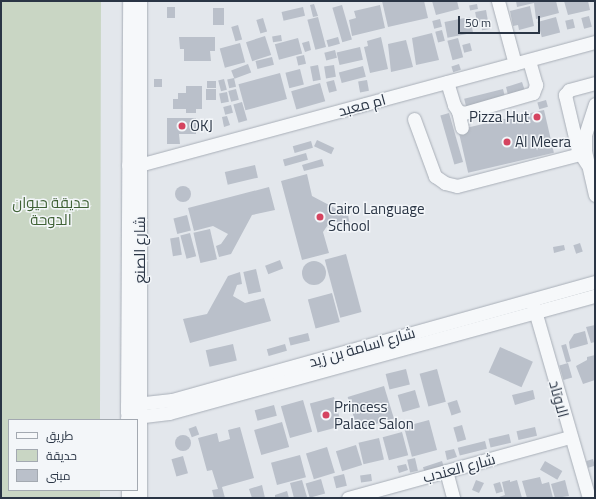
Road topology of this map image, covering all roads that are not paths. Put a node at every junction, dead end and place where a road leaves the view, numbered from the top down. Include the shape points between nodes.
1 (129, 1) edge
2 (140, 1) edge
3 (498, 1) edge
4 (595, 42) edge
5 (529, 60) junction
6 (515, 64) junction
7 (447, 82) junction
8 (595, 84) edge
9 (595, 104) edge
10 (458, 111) junction
11 (414, 119) dead end
12 (462, 128) dead end
13 (584, 159) junction
14 (134, 165) junction
15 (595, 195) edge
16 (595, 282) edge
17 (595, 296) edge
18 (533, 306) junction
19 (132, 413) edge
20 (569, 437) junction
21 (446, 471) junction
22 (138, 477) edge
23 (140, 498) edge
24 (348, 498) edge
25 (453, 498) edge
26 (589, 498) edge

1 - 14 street, شارع الصنع
2 - 14 street, شارع الصنع
3 - 6 street
4 - 5 street, ام معبد
5 - 6 street, ام معبد
5 - 10 street via 536,85 533,93 464,113
6 - 7 street, ام معبد
7 - 10 street
7 - 14 street, ام معبد
8 - 13 street via 568,90 565,95
9 - 13 street via 585,134
10 - 12 street
11 - 13 street via 435,176 445,183 457,186
13 - 15 street
14 - 19 street, شارع الصنع
16 - 18 street, شارع اسامة بن زيد
17 - 18 street, شارع اسامة بن زيد
18 - 19 street, شارع اسامة بن زيد via 169,413
18 - 20 street, الاوتاد
20 - 21 street, شارع العندب
20 - 26 street, الاوتاد
21 - 24 street, شارع العندب
21 - 25 street
22 - 23 street, شارع الصنع

